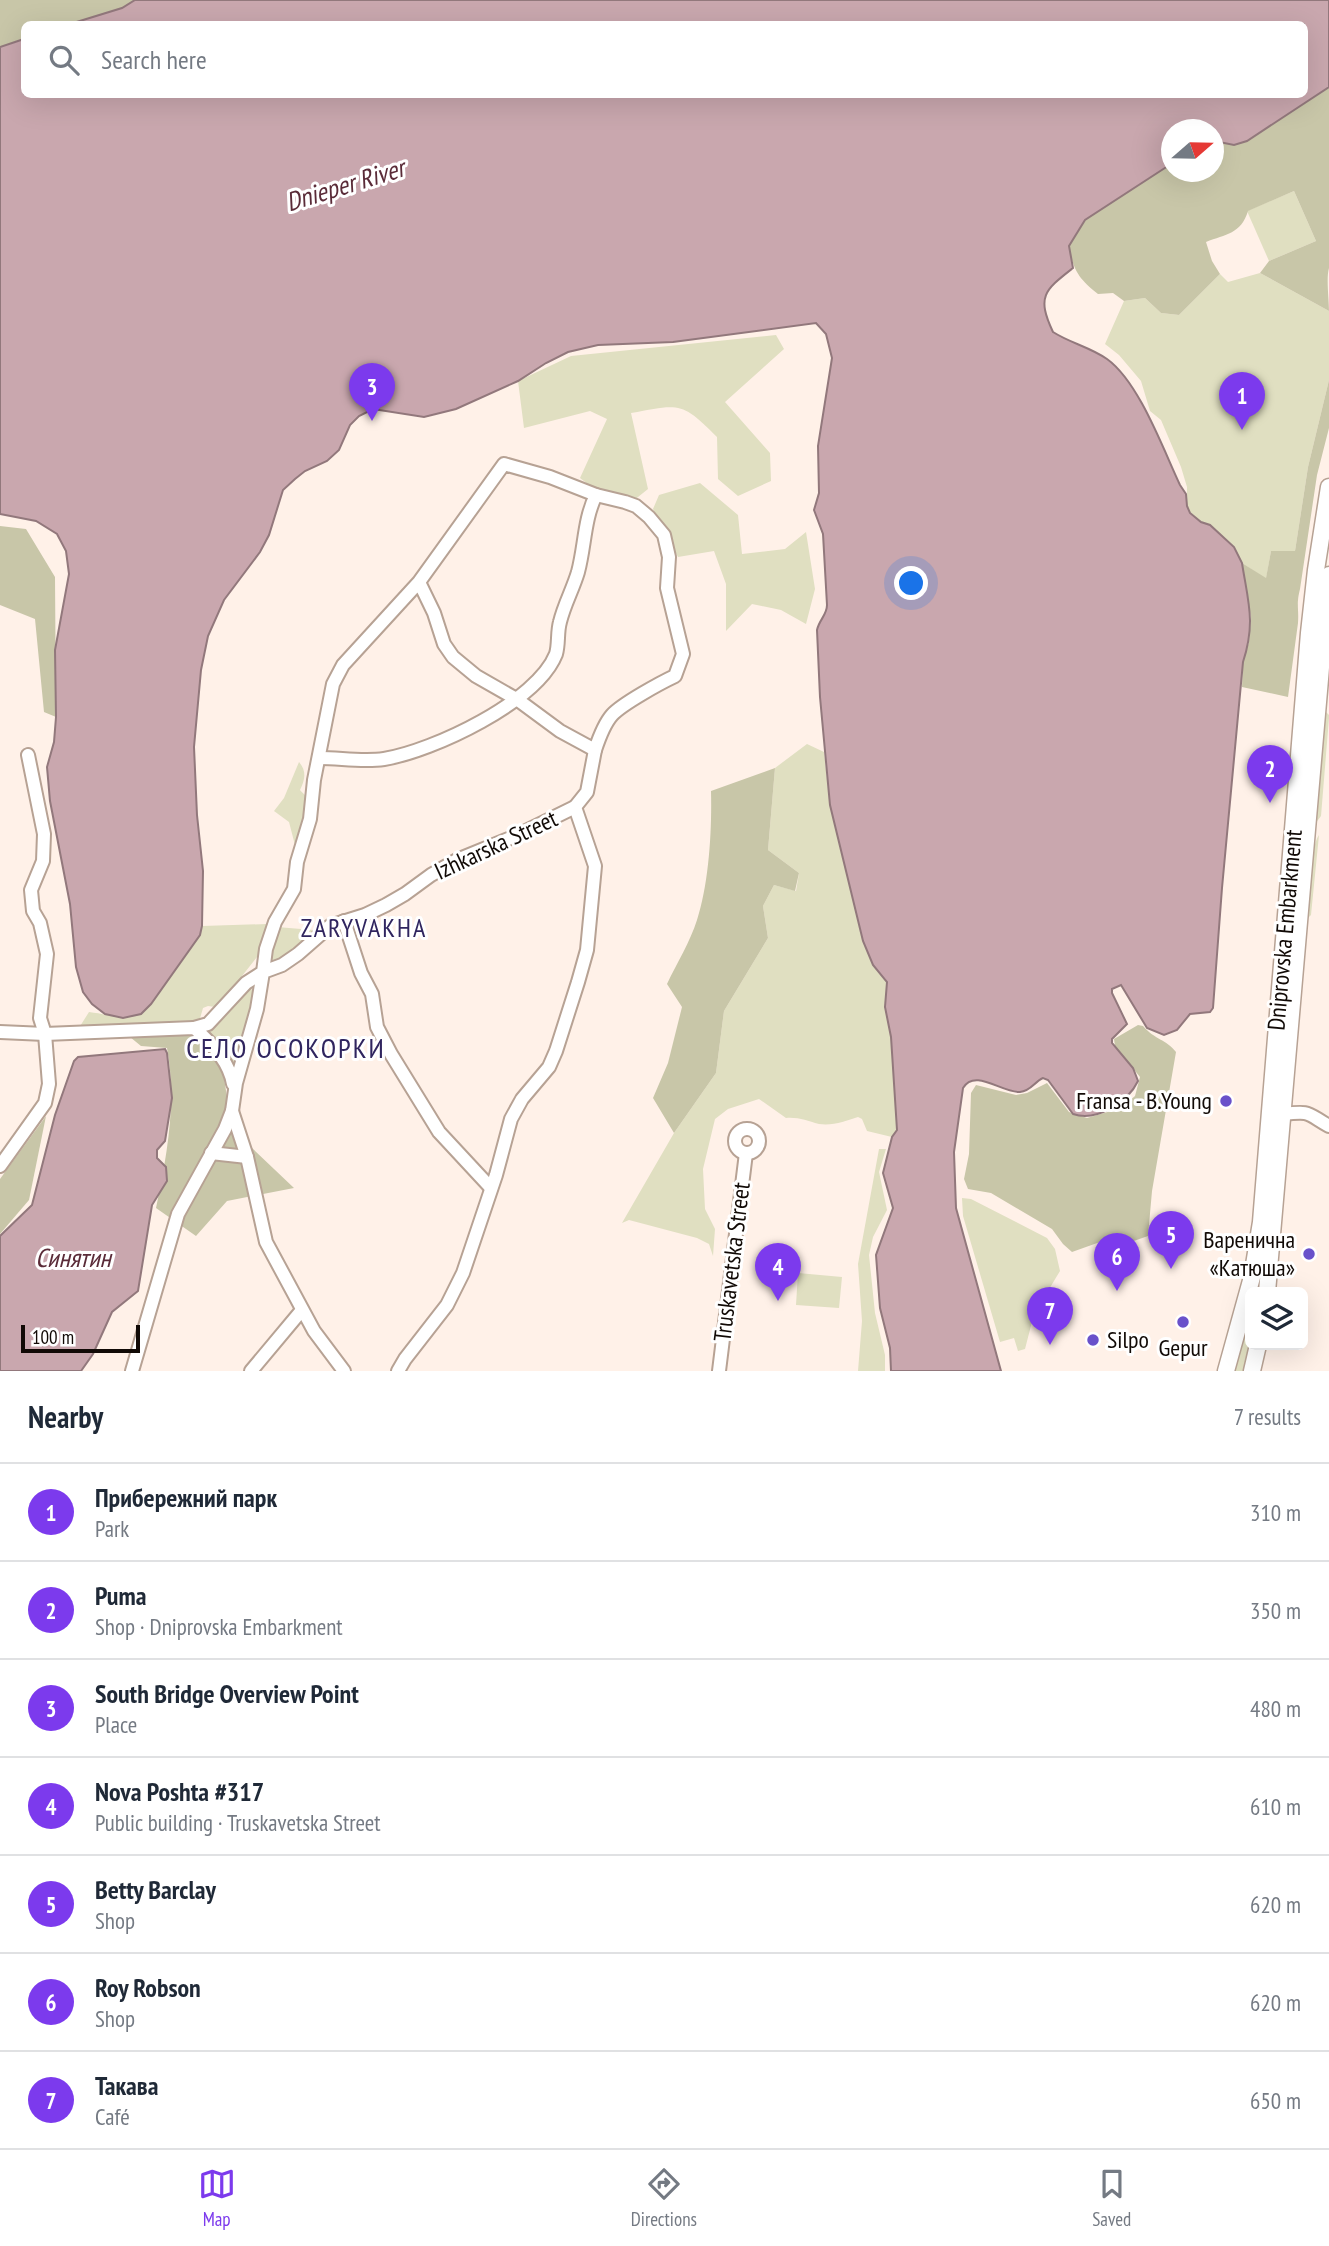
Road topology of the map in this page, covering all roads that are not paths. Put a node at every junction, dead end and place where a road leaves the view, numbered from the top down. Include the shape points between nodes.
1 (1329, 487) edge
2 (596, 495) junction
3 (1329, 575) edge
4 (418, 582) junction
5 (517, 700) junction
6 (595, 750) junction
7 (28, 755) dead end
8 (320, 758) junction
9 (575, 807) junction
10 (344, 921) junction
11 (263, 972) junction
12 (194, 1028) junction
13 (0, 1032) edge
14 (45, 1034) junction
15 (234, 1092) junction
16 (232, 1111) junction
17 (1283, 1114) junction
18 (1329, 1126) edge
19 (211, 1153) junction
20 (746, 1153) dead end
21 (247, 1157) junction
22 (0, 1166) edge
23 (491, 1188) junction
24 (1267, 1287) edge
25 (302, 1310) junction
26 (1257, 1350) edge
27 (132, 1371) edge
28 (251, 1371) edge
29 (344, 1371) edge
30 (398, 1371) edge
31 (719, 1371) edge
32 (1226, 1371) edge
33 (1252, 1371) edge

1 - 32 main road, Dniprovska Embarkment via 1309,633 1261,1222 1247,1302
2 - 4 street via 504,464
2 - 5 street via 588,510 578,570 560,622 557,651 548,670
2 - 6 street via 636,506 664,534 669,557 667,588 683,654 675,676 613,714
3 - 17 main road, Dniprovska Embarkment
4 - 5 street via 453,657
4 - 8 street via 343,665 333,684
5 - 6 street via 560,732
5 - 8 street via 425,747 383,759
6 - 9 street, Izhkarska Street via 587,792
7 - 14 street via 44,834 43,861 31,890 47,954 40,1018
8 - 11 street via 294,889 275,922
9 - 10 street, Izhkarska Street via 457,860 386,905
9 - 23 street, Izhkarska Street via 594,866 587,950 556,1051 511,1119
10 - 11 street, Izhkarska Street via 330,926 282,965
10 - 23 street via 372,994 377,1027 391,1054 439,1132
11 - 12 street, Izhkarska Street via 246,983 208,1024
11 - 15 street
12 - 14 street
12 - 15 street via 231,1070
13 - 14 street
14 - 22 street via 49,1084 45,1103
15 - 16 street
16 - 19 street
16 - 21 street
17 - 18 street via 1312,1114
17 - 24 main road, Dniprovska Embarkment
19 - 21 street
19 - 27 street via 178,1214
20 - 31 street, Truskavetska Street
21 - 25 street via 266,1242
23 - 30 street, Izhkarska Street via 463,1273 447,1305
25 - 28 street
25 - 29 street
26 - 33 main road

